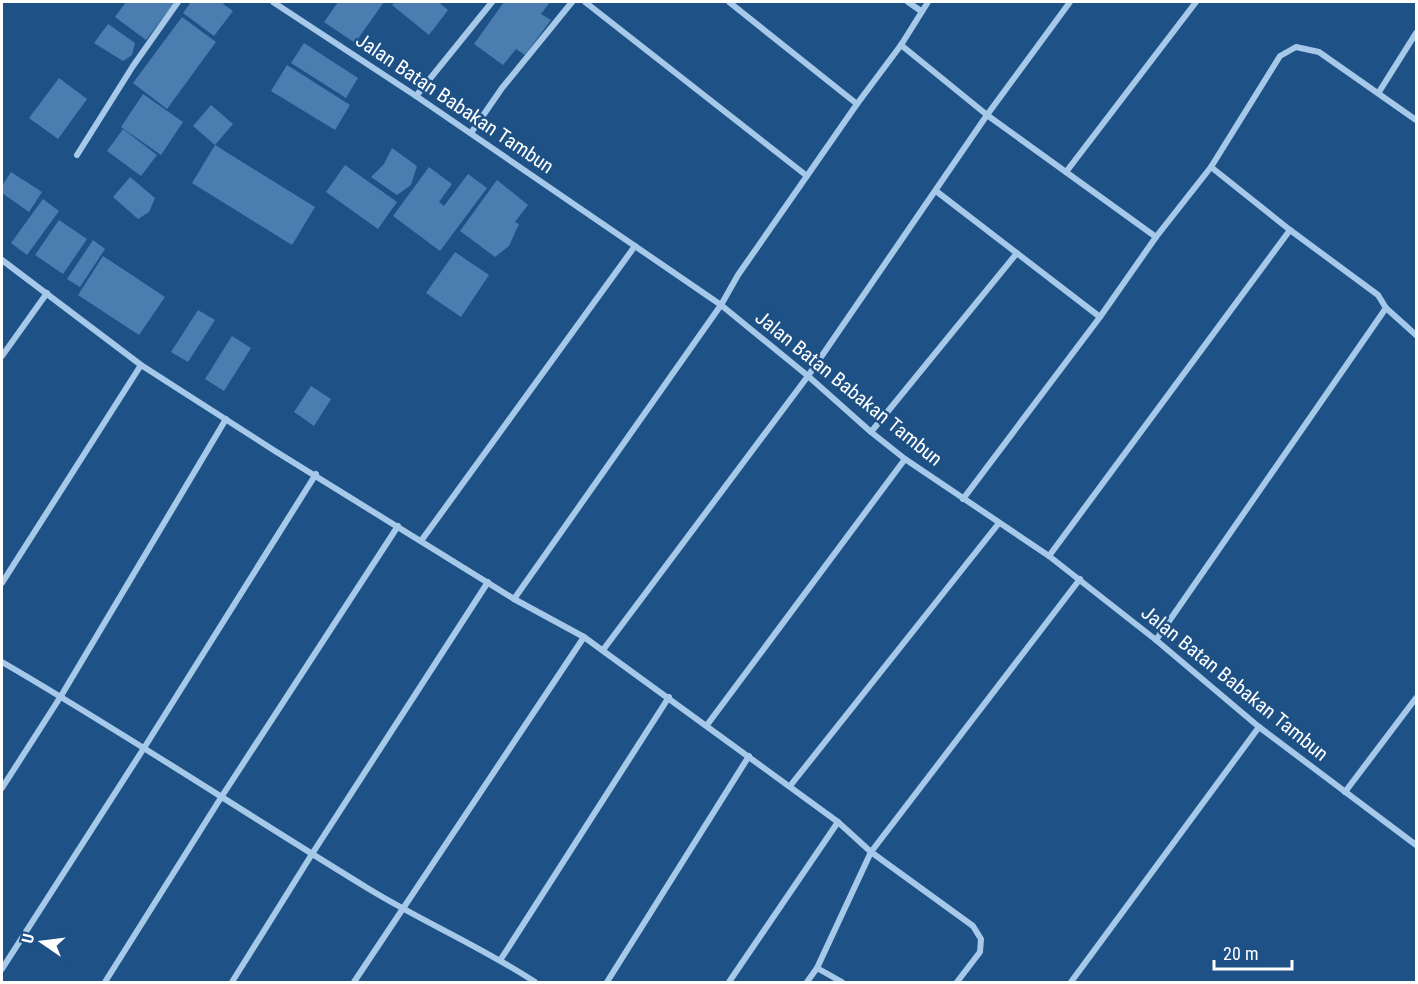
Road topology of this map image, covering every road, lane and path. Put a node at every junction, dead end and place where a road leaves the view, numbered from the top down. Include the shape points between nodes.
1 (178, 2) edge
2 (273, 2) edge
3 (492, 2) edge
4 (572, 2) edge
5 (585, 2) edge
6 (729, 2) edge
7 (908, 2) edge
8 (928, 2) edge
9 (1070, 2) edge
10 (1196, 2) edge
11 (921, 11) junction
12 (1416, 33) edge
13 (901, 45) junction
14 (1379, 92) junction
15 (416, 96) junction
16 (857, 104) junction
17 (987, 115) junction
18 (1416, 120) edge
19 (471, 133) junction
20 (76, 154) dead end
21 (1211, 167) junction
22 (1066, 172) junction
23 (807, 176) junction
24 (936, 191) junction
25 (1290, 230) junction
26 (1156, 237) junction
27 (635, 246) junction
28 (1017, 253) junction
29 (2, 260) edge
30 (47, 293) junction
31 (721, 305) junction
32 (1386, 308) junction
33 (1100, 317) junction
34 (1416, 335) edge
35 (2, 356) edge
36 (141, 365) junction
37 (808, 376) junction
38 (226, 419) junction
39 (871, 432) junction
40 (905, 459) junction
41 (316, 474) junction
42 (963, 499) junction
43 (999, 523) junction
44 (398, 526) junction
45 (421, 541) junction
46 (1049, 556) junction
47 (1080, 579) junction
48 (488, 582) junction
49 (2, 583) edge
50 (514, 599) junction
51 (584, 637) junction
52 (1156, 640) junction
53 (603, 650) junction
54 (2, 662) edge
55 (61, 696) junction
56 (669, 698) junction
57 (1416, 698) edge
58 (707, 725) junction
59 (1259, 727) junction
60 (144, 748) junction
61 (749, 756) junction
62 (790, 786) junction
63 (2, 788) edge
64 (1345, 792) junction
65 (222, 796) junction
66 (838, 822) junction
67 (1416, 845) edge
68 (871, 852) junction
69 (312, 854) junction
70 (402, 909) junction
71 (501, 959) junction
72 (817, 968) junction
73 (2, 969) edge
74 (105, 982) edge
75 (232, 982) edge
76 (354, 982) edge
77 (535, 982) edge
78 (607, 982) edge
79 (729, 982) edge
80 (807, 982) edge
81 (842, 982) edge
82 (960, 982) edge
83 (1071, 982) edge

1 - 20 street
2 - 15 street, Jalan Batan Babakan Tambun
3 - 15 street
4 - 19 street
5 - 23 street
6 - 16 street
7 - 11 street
8 - 11 street
9 - 17 street
10 - 22 street
11 - 13 street
12 - 14 street
13 - 16 street
13 - 17 street
14 - 18 street
14 - 21 street via 1319,52 1296,47 1280,56
15 - 19 street, Jalan Batan Babakan Tambun
16 - 23 street
17 - 22 street
17 - 24 street
19 - 27 street, Jalan Batan Babakan Tambun
21 - 25 street
21 - 26 street
22 - 26 street
23 - 31 street via 738,274
24 - 28 street
24 - 37 street
25 - 32 street via 1378,295
25 - 46 street
26 - 33 street
27 - 31 street, Jalan Batan Babakan Tambun
27 - 45 street
28 - 33 street
28 - 39 street
29 - 30 street
30 - 35 street
30 - 36 street
31 - 37 street, Jalan Batan Babakan Tambun
31 - 50 street
32 - 34 street
32 - 52 street
33 - 42 street
36 - 38 street
36 - 49 street
37 - 39 street, Jalan Batan Babakan Tambun
37 - 53 street
38 - 41 street
38 - 55 street
39 - 40 street, Jalan Batan Babakan Tambun
40 - 42 street, Jalan Batan Babakan Tambun
40 - 58 street
41 - 44 street
41 - 60 street
42 - 43 street, Jalan Batan Babakan Tambun
43 - 46 street, Jalan Batan Babakan Tambun
43 - 62 street
44 - 45 street
44 - 65 street
45 - 48 street
46 - 47 street, Jalan Batan Babakan Tambun
47 - 52 street, Jalan Batan Babakan Tambun
47 - 68 street
48 - 50 street
48 - 69 street
50 - 51 street
51 - 53 street
51 - 70 street
52 - 59 street, Jalan Batan Babakan Tambun
53 - 56 street
54 - 55 street
55 - 60 street
55 - 63 street
56 - 58 street
56 - 71 street
57 - 64 street
58 - 61 street
59 - 64 street, Jalan Batan Babakan Tambun
59 - 83 street
60 - 65 street
60 - 73 street
61 - 62 street
61 - 78 street
62 - 66 street
64 - 67 street, Jalan Batan Babakan Tambun
65 - 69 street
65 - 74 street
66 - 68 street
66 - 79 street
68 - 72 street
68 - 82 street via 973,927 981,939 980,952
69 - 70 street
69 - 75 street
70 - 71 street
70 - 76 street
71 - 77 street
72 - 80 street
72 - 81 street

